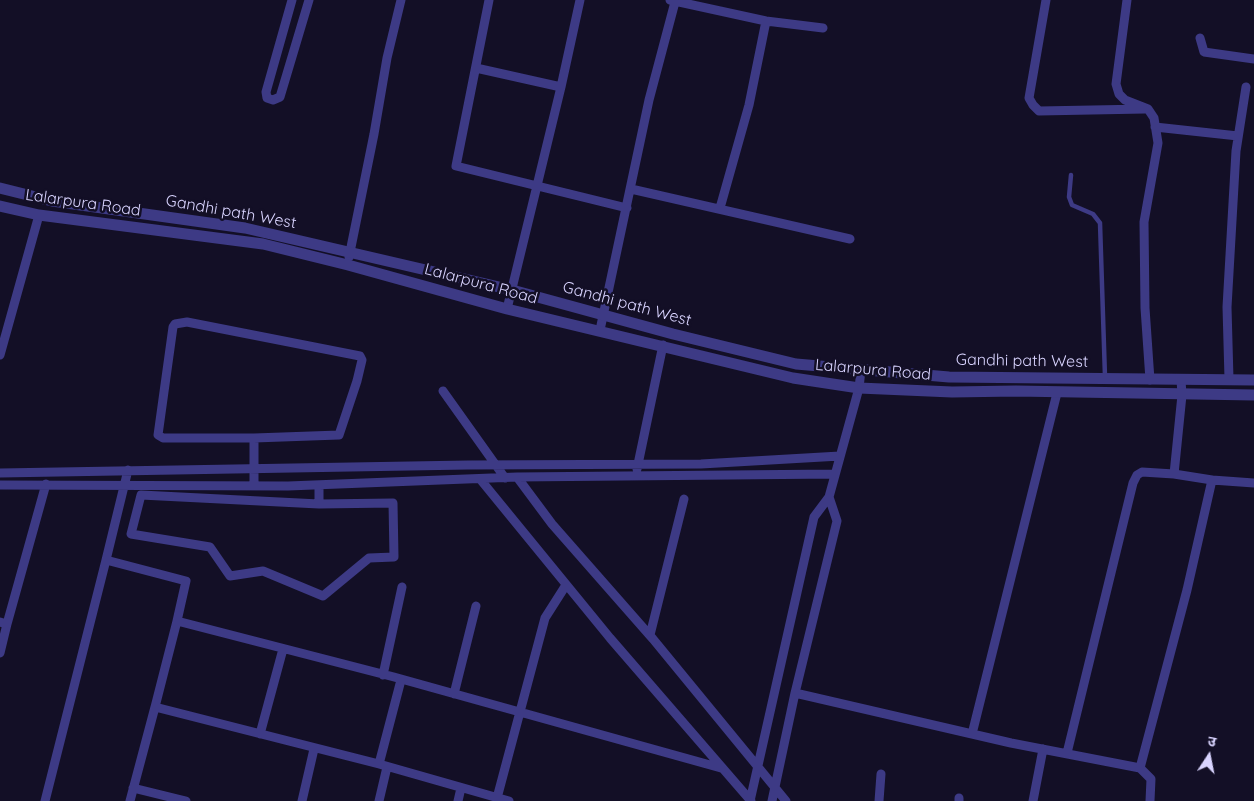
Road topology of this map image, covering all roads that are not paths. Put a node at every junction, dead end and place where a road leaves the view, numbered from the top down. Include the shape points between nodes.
1 (292, 0) edge
2 (309, 0) edge
3 (401, 0) edge
4 (489, 0) edge
5 (580, 0) edge
6 (1046, 0) edge
7 (1127, 0) edge
8 (672, 1) edge
9 (766, 21) junction
10 (823, 28) dead end
11 (1200, 38) dead end
12 (1254, 59) edge
13 (476, 68) junction
14 (561, 87) junction
15 (1246, 87) dead end
16 (1148, 109) junction
17 (1155, 127) junction
18 (1238, 136) junction
19 (1071, 175) dead end
20 (536, 184) junction
21 (0, 188) edge
22 (631, 189) junction
23 (0, 206) edge
24 (627, 208) junction
25 (720, 208) junction
26 (39, 214) junction
27 (850, 240) dead end
28 (350, 251) junction
29 (348, 265) junction
30 (512, 290) junction
31 (507, 309) junction
32 (604, 315) junction
33 (600, 330) junction
34 (663, 345) junction
35 (0, 355) edge
36 (861, 370) junction
37 (1106, 379) junction
38 (1229, 379) junction
39 (1150, 380) junction
40 (1181, 380) junction
41 (1254, 380) edge
42 (859, 388) junction
43 (443, 391) dead end
44 (1057, 393) junction
45 (1182, 395) junction
46 (1254, 395) edge
47 (254, 438) junction
48 (840, 456) junction
49 (638, 463) junction
50 (496, 465) junction
51 (396, 467) junction
52 (254, 469) junction
53 (307, 469) junction
54 (128, 470) junction
55 (0, 473) edge
56 (835, 474) junction
57 (1174, 474) junction
58 (635, 476) junction
59 (518, 477) junction
60 (505, 478) junction
61 (480, 479) junction
62 (1212, 480) junction
63 (397, 482) junction
64 (1254, 483) edge
65 (46, 484) junction
66 (126, 484) junction
67 (0, 485) edge
68 (308, 485) junction
69 (319, 485) junction
70 (254, 486) junction
71 (829, 497) junction
72 (684, 499) dead end
73 (319, 504) junction
74 (106, 560) junction
75 (566, 585) junction
76 (402, 587) dead end
77 (476, 606) dead end
78 (177, 621) junction
79 (4, 623) edge
80 (650, 636) junction
81 (283, 649) junction
82 (0, 653) edge
83 (383, 675) junction
84 (401, 680) junction
85 (795, 693) junction
86 (454, 694) junction
87 (155, 707) junction
88 (520, 712) junction
89 (260, 734) junction
90 (972, 734) junction
91 (314, 749) junction
92 (1043, 749) junction
93 (1067, 753) junction
94 (383, 766) junction
95 (758, 766) junction
96 (721, 768) junction
97 (1140, 768) junction
98 (882, 774) dead end
99 (774, 787) junction
100 (133, 788) junction
101 (461, 788) junction
102 (497, 798) junction
103 (45, 801) edge
104 (130, 801) edge
105 (186, 801) edge
106 (302, 801) edge
107 (379, 801) edge
108 (458, 801) edge
109 (509, 801) edge
110 (751, 801) edge
111 (772, 801) edge
112 (786, 801) edge
113 (879, 801) edge
114 (1033, 801) edge
115 (1150, 801) edge

1 - 2 street via 266,92 267,98 273,100 280,97
3 - 28 street
4 - 13 street
5 - 14 street
6 - 16 street via 1029,98 1032,105 1040,111
7 - 16 street via 1116,84 1125,100
8 - 9 street
8 - 22 street
9 - 10 street
9 - 25 street via 748,105
11 - 12 street via 1204,52
13 - 14 street
13 - 20 street via 456,166
14 - 20 street
15 - 18 street
16 - 17 street
17 - 18 street
17 - 39 street via 1158,143 1144,222
18 - 38 street via 1227,307
19 - 37 lane via 1069,197 1072,205 1092,214 1100,223
20 - 24 street
20 - 30 street
21 - 28 street, Gandhi path West via 52,201 245,228
22 - 24 street
22 - 25 street
23 - 26 street, Lalarpura Road
24 - 32 street
25 - 27 street
26 - 29 street, Lalarpura Road via 263,244
26 - 35 street
28 - 29 street
28 - 30 street, Gandhi path West
29 - 31 street, Lalarpura Road
30 - 31 street
30 - 32 street, Gandhi path West
31 - 33 street, Lalarpura Road
32 - 33 street
32 - 36 street, Gandhi path West via 796,364
33 - 34 street, Lalarpura Road
34 - 42 street, Lalarpura Road via 793,378
34 - 49 street
36 - 37 street, Gandhi path West via 949,377
36 - 42 street
37 - 39 street, Gandhi path West
38 - 40 street, Gandhi path West
38 - 41 street, Gandhi path West
39 - 40 street, Gandhi path West
40 - 45 street
42 - 44 street, Lalarpura Road
42 - 48 street
43 - 50 street
44 - 45 street, Lalarpura Road
44 - 90 street
45 - 46 street, Lalarpura Road
45 - 57 street
47 - 47 street via 163,438 158,435 175,324 187,322 360,356 357,381 339,435
47 - 52 street
48 - 49 street via 701,464
48 - 56 street
49 - 50 street
49 - 58 street
50 - 51 street
50 - 60 street
51 - 53 street
51 - 63 street
52 - 53 street
52 - 54 street
52 - 70 street
53 - 68 street
54 - 55 street
54 - 66 street
56 - 58 street
56 - 71 street
57 - 62 street
57 - 93 street via 1142,472 1133,483
58 - 59 street
59 - 60 street
59 - 80 street via 552,524
60 - 61 street
61 - 63 street
61 - 75 street
62 - 64 street
62 - 97 street
63 - 69 street
65 - 66 street
65 - 67 street
65 - 79 street
66 - 70 street
66 - 74 street
68 - 69 street
68 - 70 street
69 - 73 street
71 - 85 street via 837,521
71 - 95 street via 814,517
72 - 80 street
73 - 73 street via 393,504 394,557 369,558 323,596 263,571 230,576 210,547 132,534 140,495
74 - 78 street via 186,581
74 - 103 street
75 - 88 street via 545,618
75 - 96 street
76 - 83 street
77 - 86 street
78 - 81 street
78 - 87 street
79 - 82 street
80 - 95 street
81 - 83 street
81 - 89 street
83 - 84 street
84 - 86 street
84 - 94 street
85 - 90 street
85 - 99 street
86 - 88 street
87 - 89 street
87 - 100 street
88 - 96 street
88 - 102 street
89 - 91 street
90 - 92 street
91 - 94 street
91 - 106 street
92 - 93 street
92 - 114 street
93 - 97 street
94 - 101 street
94 - 107 street
95 - 99 street
95 - 110 street
96 - 110 street
97 - 115 street via 1151,779
98 - 113 street
99 - 111 street
99 - 112 street
100 - 104 street
100 - 105 street
101 - 102 street
101 - 108 street
102 - 109 street

